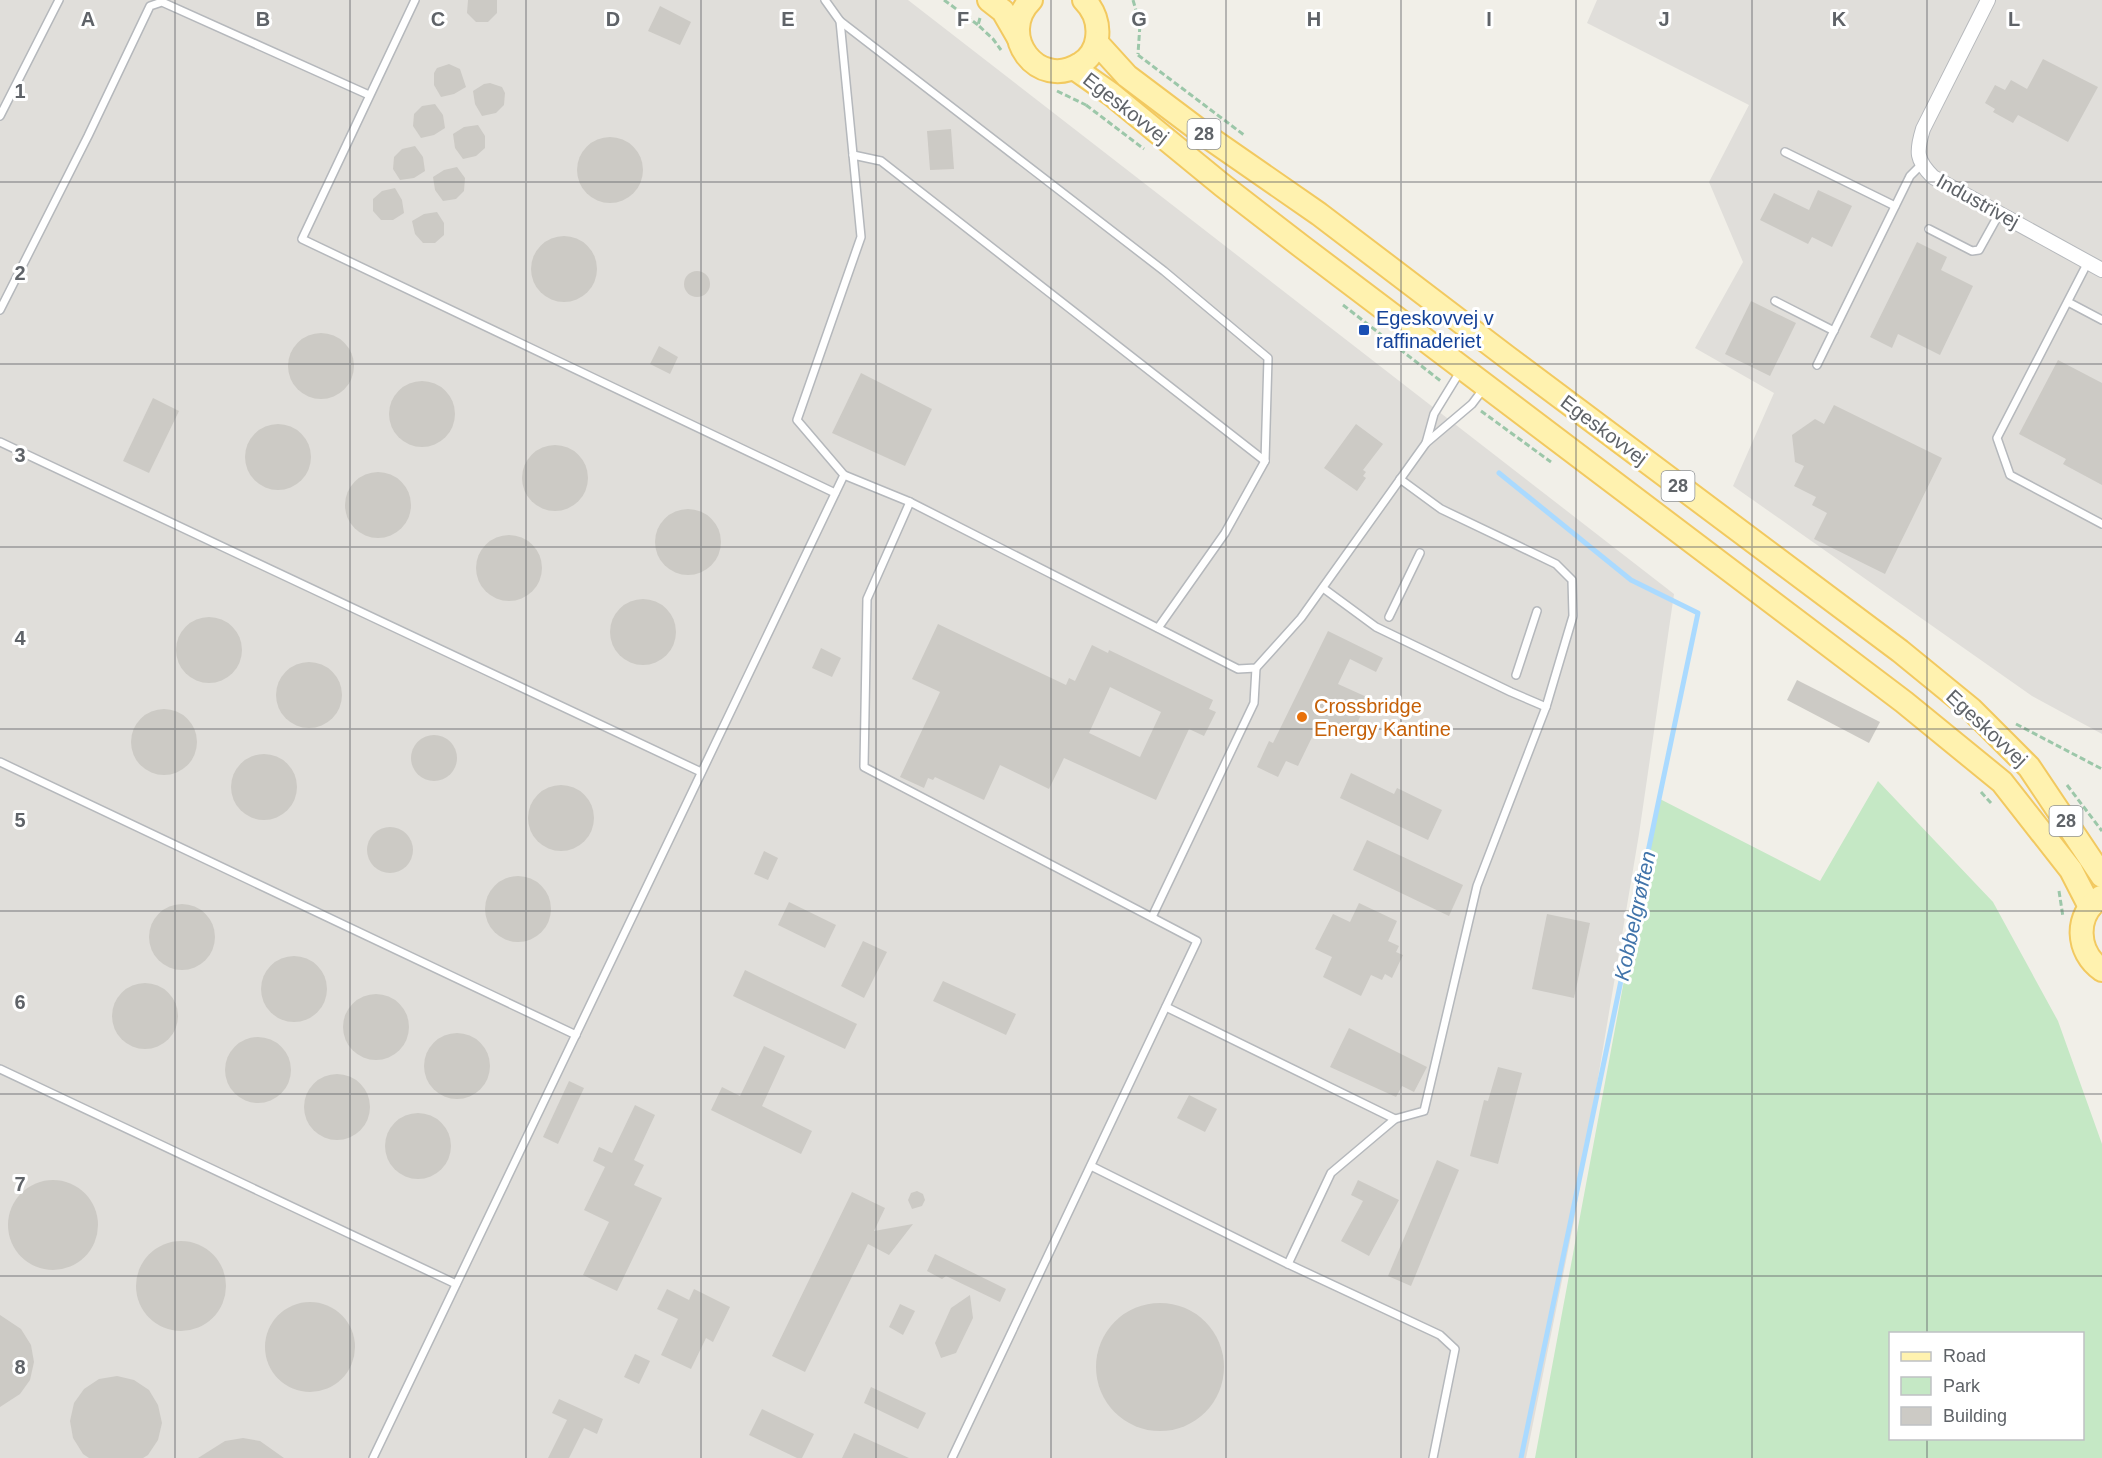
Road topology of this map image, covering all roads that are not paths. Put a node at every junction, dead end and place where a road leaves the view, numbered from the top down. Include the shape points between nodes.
1 (60, 0) edge
2 (415, 0) edge
3 (825, 0) edge
4 (989, 0) edge
5 (1031, 0) edge
6 (1084, 0) edge
7 (1988, 0) edge
8 (840, 21) junction
9 (1018, 37) junction
10 (1096, 43) junction
11 (1074, 68) junction
12 (369, 95) junction
13 (0, 116) edge
14 (1785, 152) dead end
15 (853, 155) junction
16 (1921, 165) junction
17 (1895, 206) junction
18 (1999, 214) junction
19 (1929, 230) dead end
20 (2088, 262) junction
21 (2102, 270) edge
22 (1775, 301) dead end
23 (2067, 302) junction
24 (0, 310) edge
25 (2102, 320) edge
26 (1834, 331) junction
27 (1817, 365) dead end
28 (1462, 368) junction
29 (1486, 386) junction
30 (0, 442) edge
31 (1426, 443) junction
32 (1265, 460) junction
33 (844, 475) junction
34 (1400, 479) junction
35 (835, 493) junction
36 (910, 502) junction
37 (2102, 524) edge
38 (1420, 553) dead end
39 (1323, 588) junction
40 (1537, 611) dead end
41 (1389, 617) dead end
42 (1158, 628) junction
43 (1256, 668) junction
44 (1516, 675) dead end
45 (1546, 706) junction
46 (0, 762) edge
47 (701, 772) junction
48 (2102, 876) edge
49 (2096, 902) edge
50 (1152, 917) junction
51 (2102, 970) edge
52 (1166, 1007) junction
53 (576, 1035) junction
54 (0, 1069) edge
55 (1395, 1119) junction
56 (1091, 1166) junction
57 (1288, 1264) junction
58 (456, 1284) junction
59 (373, 1458) edge
60 (952, 1458) edge
61 (1432, 1458) edge

1 - 13 lane
2 - 12 lane
3 - 8 lane
4 - 9 main road via 1003,11
5 - 9 main road via 1018,22
6 - 10 main road via 1092,9 1098,29
7 - 16 street, Industrivej via 1923,129 1918,147
8 - 15 lane
8 - 32 lane via 1164,271 1268,358
9 - 11 main road via 1024,53 1036,65 1050,71
10 - 11 main road via 1090,55
10 - 48 main road, Egeskovvej / 28 via 1127,76 1329,221 1900,651 1962,702 2029,767
11 - 28 main road, Egeskovvej / 28
12 - 24 lane via 162,2 150,6
12 - 35 lane via 302,238
14 - 17 lane
15 - 32 lane via 881,160
15 - 33 lane via 861,237 797,420
16 - 17 lane via 1910,176
16 - 18 street, Industrivej via 1933,177
17 - 26 lane
18 - 19 lane via 1979,250 1972,251
18 - 20 street, Industrivej
20 - 21 street, Industrivej
20 - 23 lane
22 - 26 lane
23 - 25 lane
23 - 37 lane via 1997,438 2010,476
26 - 27 lane
28 - 29 main road, Egeskovvej / 28
28 - 31 lane via 1434,414
29 - 31 lane via 1472,404
29 - 49 main road, Egeskovvej / 28 via 1904,702 2001,782
30 - 47 lane
31 - 34 lane
32 - 42 lane via 1226,533
33 - 35 lane
33 - 36 lane
34 - 39 lane
34 - 45 lane via 1441,509 1556,564 1572,580 1573,616
35 - 47 lane
36 - 42 lane
36 - 50 lane via 867,599 864,767
38 - 41 lane
39 - 43 lane
39 - 45 lane via 1376,627
40 - 44 lane
42 - 43 lane via 1238,669
43 - 50 lane via 1254,703
45 - 55 lane via 1477,886 1424,1111
46 - 53 lane
47 - 53 lane
49 - 51 main road, 28 via 2085,916 2081,938 2089,957
50 - 52 lane via 1197,941
52 - 55 lane
52 - 56 lane
53 - 58 lane
54 - 58 lane
55 - 57 lane via 1331,1173
56 - 57 lane
56 - 60 lane
57 - 61 lane via 1440,1335 1455,1348
58 - 59 lane

